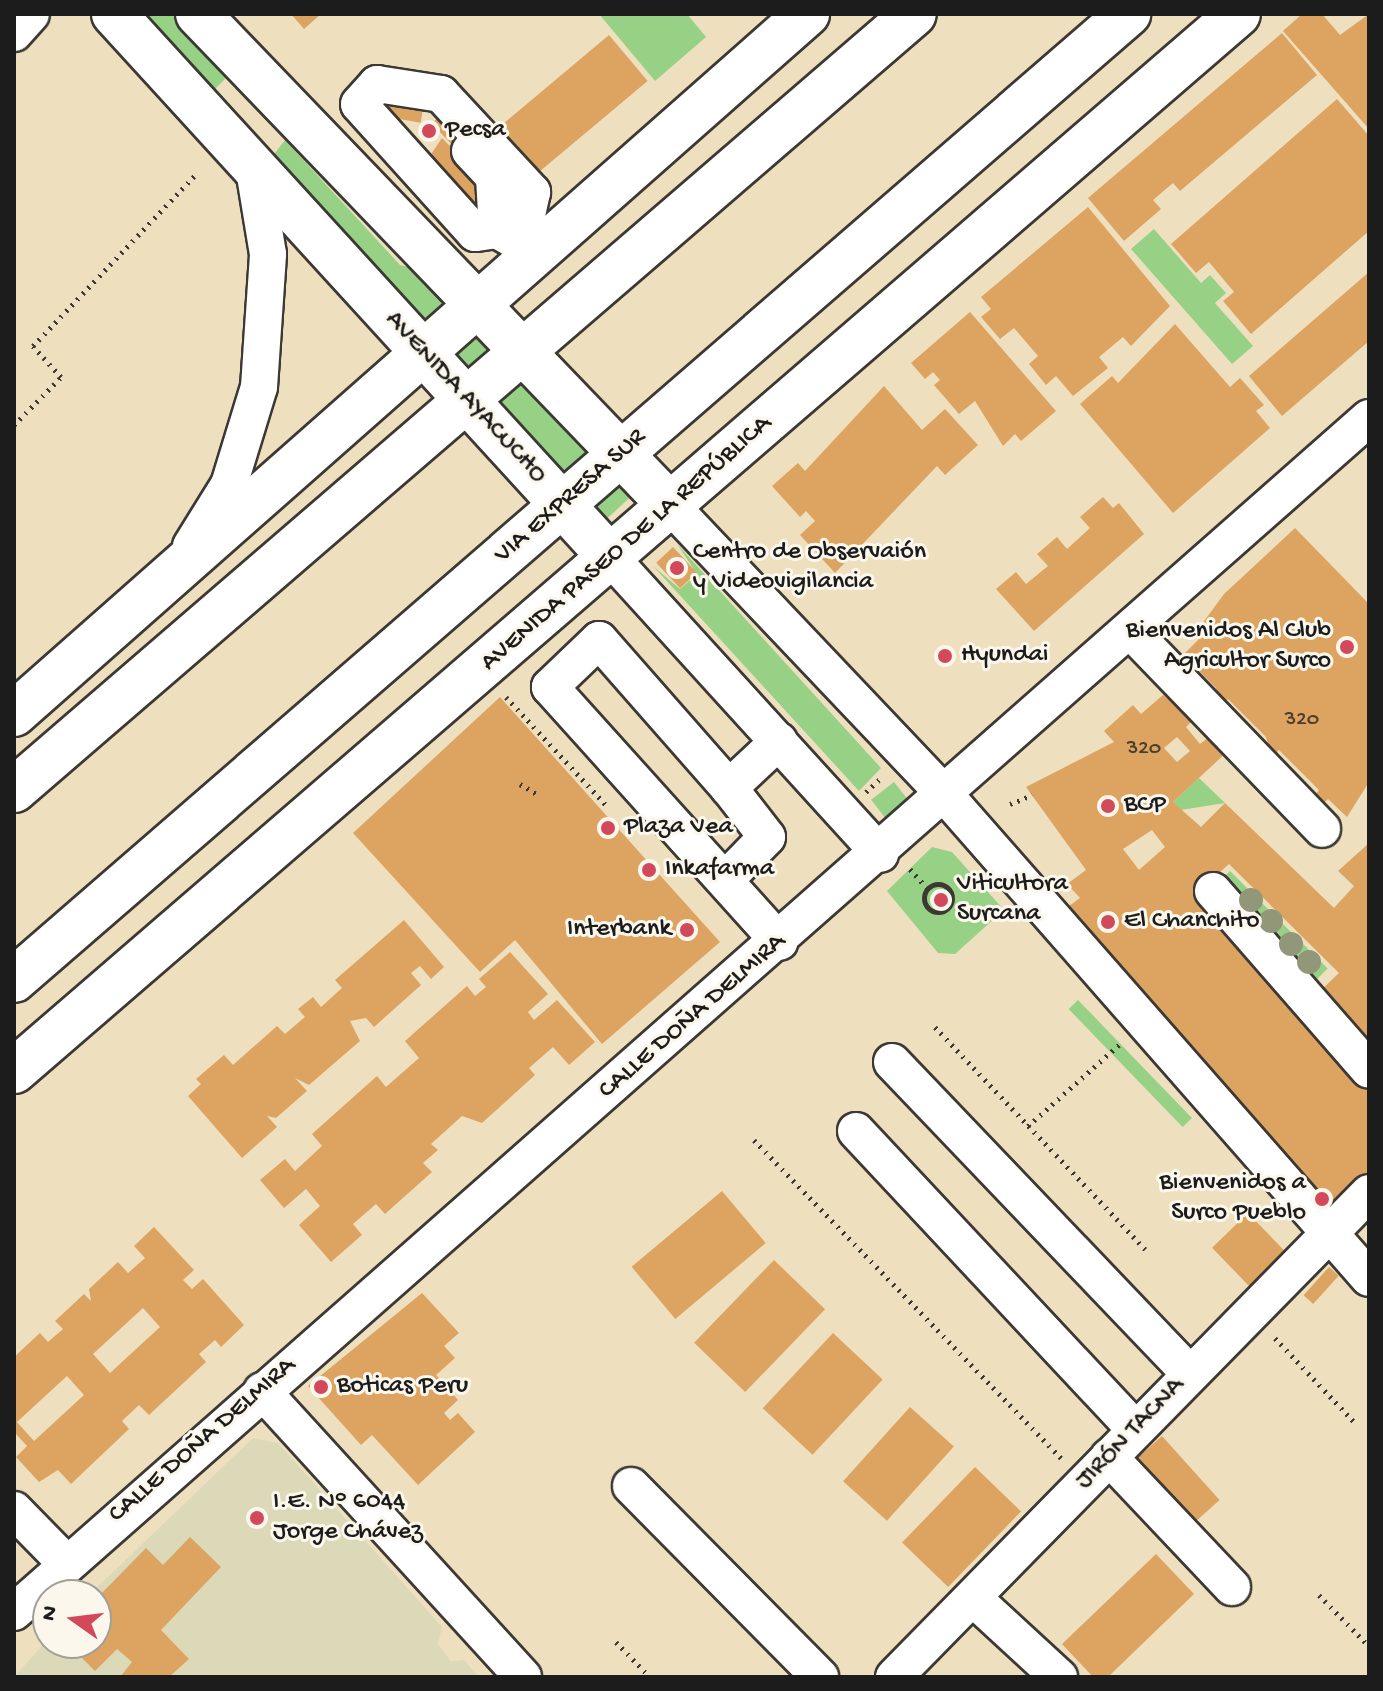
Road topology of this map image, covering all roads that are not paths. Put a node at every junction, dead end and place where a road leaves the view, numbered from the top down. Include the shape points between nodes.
1 (31, 14) edge
2 (114, 14) edge
3 (198, 14) edge
4 (807, 14) edge
5 (914, 14) edge
6 (1128, 14) edge
7 (1238, 14) edge
8 (14, 33) edge
9 (254, 73) junction
10 (372, 105) junction
11 (206, 119) junction
12 (311, 134) junction
13 (254, 169) junction
14 (508, 240) junction
15 (453, 281) junction
16 (523, 353) junction
17 (424, 354) junction
18 (466, 399) junction
19 (1369, 418) edge
20 (621, 454) junction
21 (562, 504) junction
22 (671, 506) junction
23 (611, 558) junction
24 (136, 609) junction
25 (1131, 631) junction
26 (14, 714) edge
27 (779, 741) junction
28 (729, 788) junction
29 (14, 790) edge
30 (946, 796) junction
31 (1322, 829) dead end
32 (893, 860) junction
33 (725, 880) junction
34 (1213, 891) dead end
35 (780, 942) junction
36 (14, 980) edge
37 (892, 1062) dead end
38 (1369, 1070) edge
39 (14, 1071) edge
40 (856, 1131) dead end
41 (1369, 1193) edge
42 (1325, 1234) junction
43 (1369, 1278) edge
44 (1190, 1374) junction
45 (262, 1391) junction
46 (1135, 1429) junction
47 (1109, 1457) junction
48 (631, 1486) dead end
49 (14, 1510) edge
50 (64, 1561) junction
51 (1232, 1587) dead end
52 (973, 1598) junction
53 (14, 1612) edge
54 (523, 1677) edge
55 (820, 1677) edge
56 (894, 1677) edge
57 (1059, 1677) edge

1 - 8 street
2 - 11 main road, AVENIDA AYACUCHO
3 - 9 main road
4 - 14 main road
5 - 16 main road
6 - 20 main road, VIA EXPRESA SUR
7 - 22 main road, AVENIDA PASEO DE LA REPÚBLICA
9 - 11 main road via 244,110
9 - 12 main road
10 - 12 street
10 - 14 street
10 - 14 street via 377,84 441,94 532,192
11 - 13 main road, AVENIDA AYACUCHO
12 - 15 main road
13 - 15 main road via 261,134 289,128 398,244
13 - 17 main road, AVENIDA AYACUCHO
13 - 24 street via 268,309 247,436 205,529
14 - 15 main road
14 - 15 street
15 - 16 main road
15 - 17 main road
16 - 18 main road
16 - 20 main road
17 - 18 main road, AVENIDA AYACUCHO
17 - 24 main road
18 - 21 main road, AVENIDA AYACUCHO
18 - 29 main road
19 - 25 street, CALLE DOÑA DELMIRA
20 - 21 main road, VIA EXPRESA SUR
20 - 22 main road
21 - 23 main road, AVENIDA AYACUCHO
21 - 36 main road, VIA EXPRESA SUR
22 - 23 main road, AVENIDA PASEO DE LA REPÚBLICA
22 - 30 street
23 - 27 street, AVENIDA AYACUCHO
23 - 39 main road, AVENIDA PASEO DE LA REPÚBLICA
24 - 26 main road
25 - 30 street, CALLE DOÑA DELMIRA
25 - 31 street
27 - 28 street
27 - 32 street, AVENIDA AYACUCHO
28 - 33 street via 767,837
28 - 33 street via 599,640 550,687
30 - 32 street, CALLE DOÑA DELMIRA
30 - 42 street
32 - 35 street, CALLE DOÑA DELMIRA
33 - 35 street
34 - 38 street
35 - 45 street, CALLE DOÑA DELMIRA
37 - 44 street
40 - 46 street
41 - 42 street, JIRÓN TACNA
42 - 43 street
42 - 44 street, JIRÓN TACNA
44 - 46 street, JIRÓN TACNA
45 - 50 street, CALLE DOÑA DELMIRA
45 - 54 street
46 - 47 street, JIRÓN TACNA
47 - 51 street
47 - 52 street, JIRÓN TACNA
48 - 55 street
49 - 50 street
50 - 53 street, CALLE DOÑA DELMIRA
52 - 56 street, JIRÓN TACNA
52 - 57 street

